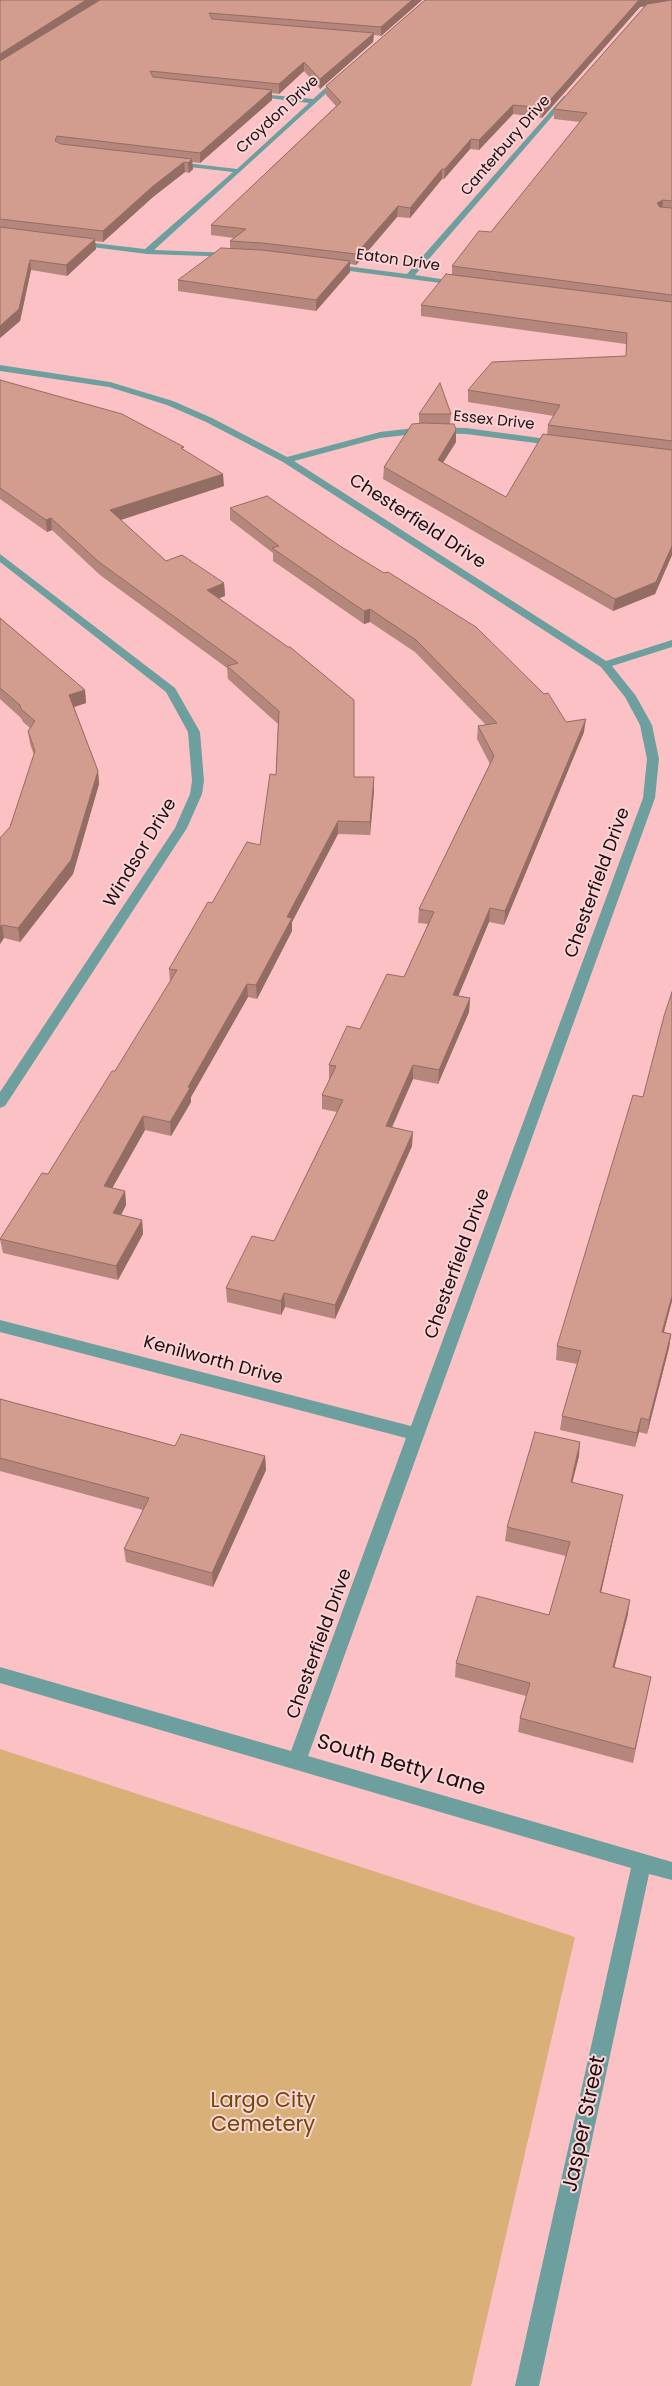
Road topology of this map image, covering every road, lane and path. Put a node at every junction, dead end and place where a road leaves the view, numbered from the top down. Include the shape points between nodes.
1 (348, 71) edge
2 (573, 90) edge
3 (243, 93) edge
4 (313, 101) junction
5 (160, 162) edge
6 (239, 171) junction
7 (69, 242) edge
8 (147, 252) junction
9 (244, 255) edge
10 (321, 265) edge
11 (410, 277) junction
12 (468, 284) edge
13 (0, 368) edge
14 (572, 445) edge
15 (286, 460) junction
16 (0, 557) edge
17 (672, 643) edge
18 (604, 665) junction
19 (0, 1103) edge
20 (0, 1326) edge
21 (416, 1434) junction
22 (0, 1675) edge
23 (297, 1760) junction
24 (642, 1862) junction
25 (672, 1871) edge
26 (527, 2386) edge

1 - 4 street, Croydon Drive
2 - 11 street, Canterbury Drive
3 - 4 street
4 - 6 street, Croydon Drive
5 - 6 street
6 - 8 street, Croydon Drive
7 - 8 street
8 - 9 street
10 - 11 street, Eaton Drive
11 - 12 street, Eaton Drive
13 - 15 street, Chesterfield Drive via 110,385 170,403
14 - 15 street, Essex Drive via 466,431 423,430 380,435
15 - 18 street, Chesterfield Drive
16 - 19 street, Windsor Drive via 171,690 194,732 198,781 196,794 181,828
17 - 18 street
18 - 21 street, Chesterfield Drive via 630,696 646,725 653,759 649,798
20 - 21 street, Kenilworth Drive
21 - 23 street, Chesterfield Drive
22 - 23 street, South Betty Lane
23 - 24 street, South Betty Lane
24 - 25 street, South Betty Lane
24 - 26 street, Jasper Street

